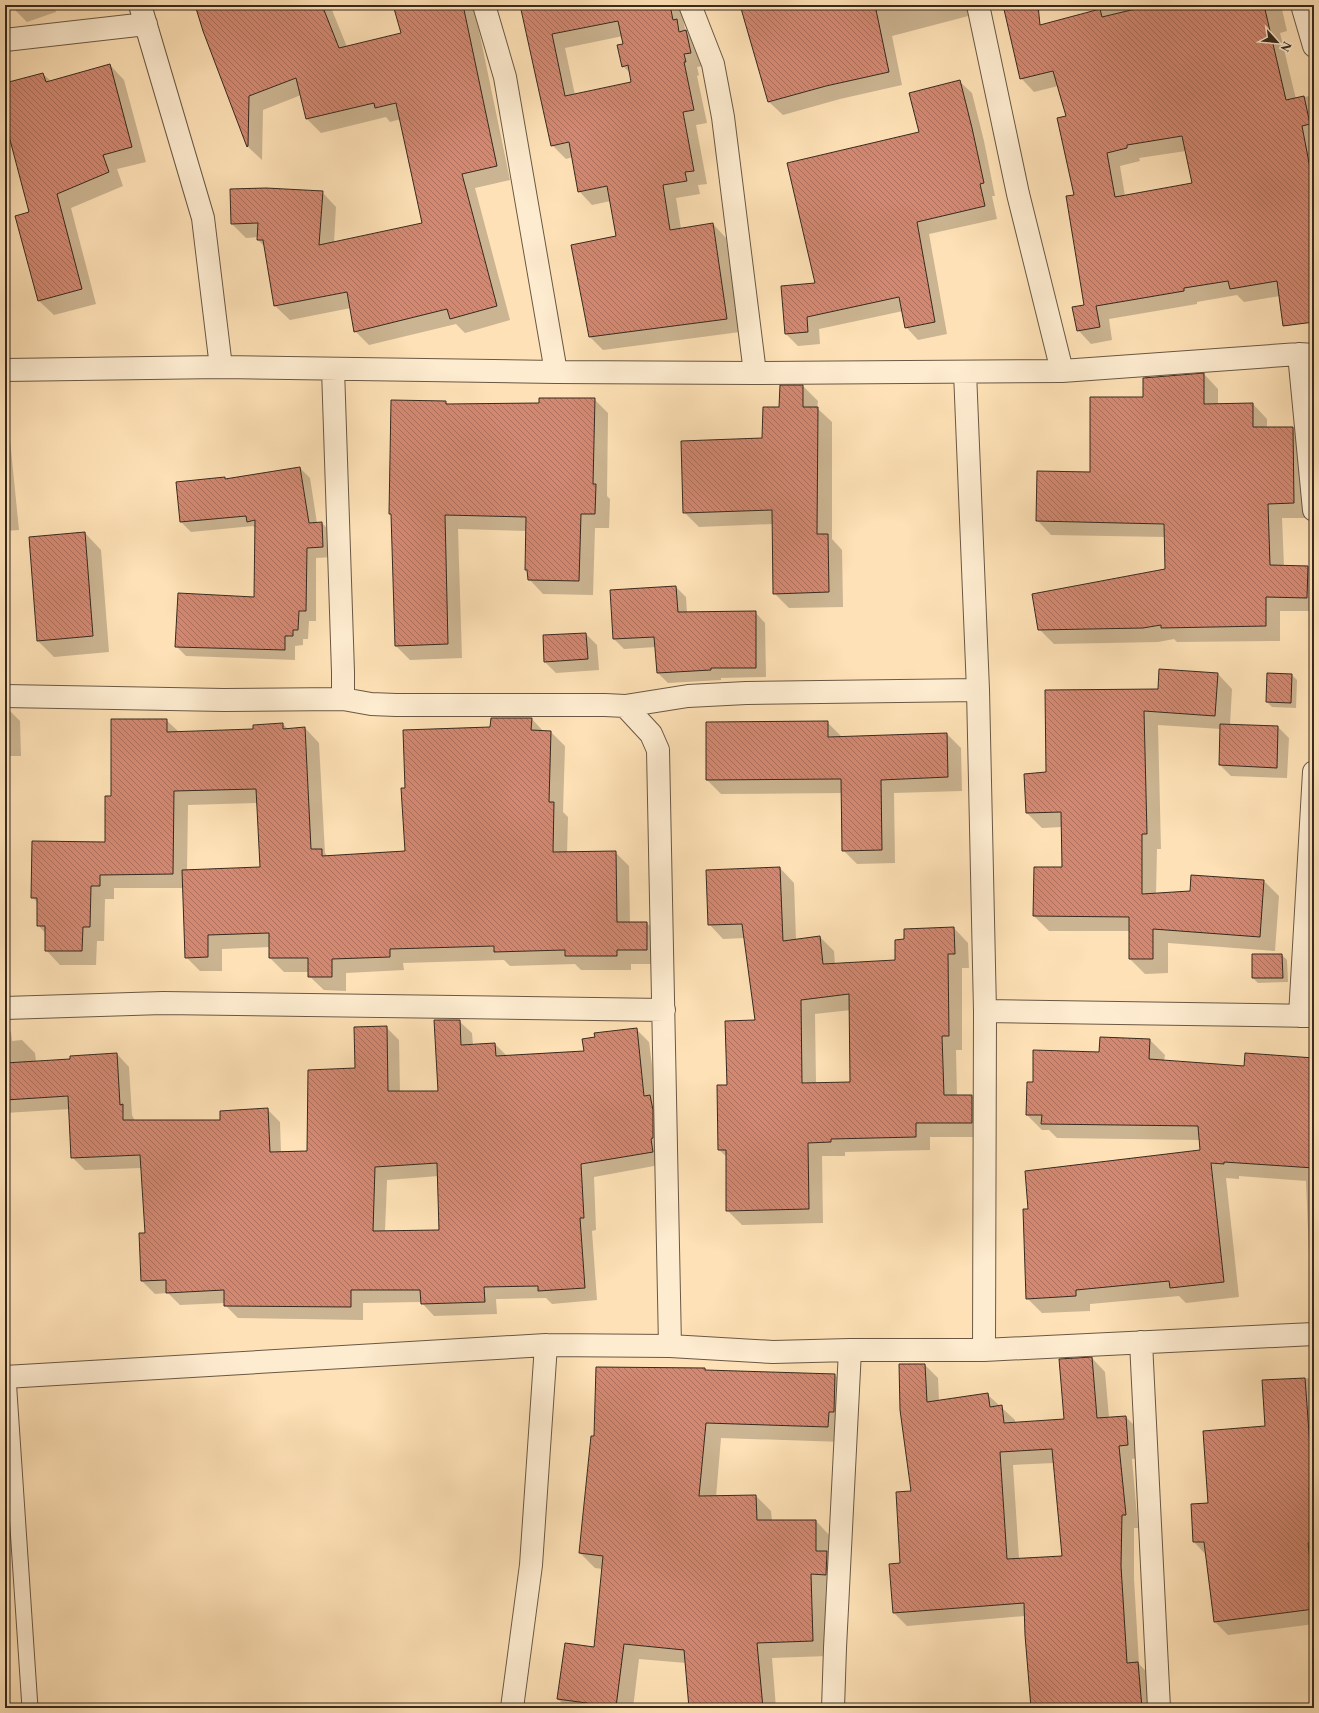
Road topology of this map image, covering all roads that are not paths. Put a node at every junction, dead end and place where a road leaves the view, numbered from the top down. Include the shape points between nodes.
1 (484, 5) edge
2 (690, 5) edge
3 (978, 5) edge
4 (1302, 5) edge
5 (143, 15) edge
6 (5, 40) edge
7 (1314, 46) edge
8 (1307, 354) edge
9 (221, 367) junction
10 (332, 369) junction
11 (5, 370) edge
12 (1062, 371) junction
13 (556, 372) junction
14 (965, 372) junction
15 (755, 373) junction
16 (1314, 510) edge
17 (978, 690) junction
18 (5, 696) edge
19 (343, 699) junction
20 (625, 706) junction
21 (1314, 772) edge
22 (5, 1008) edge
23 (664, 1010) junction
24 (985, 1011) junction
25 (1307, 1016) edge
26 (1314, 1334) edge
27 (1141, 1342) junction
28 (546, 1345) junction
29 (670, 1346) junction
30 (850, 1350) junction
31 (984, 1350) junction
32 (6, 1377) edge
33 (30, 1708) edge
34 (512, 1708) edge
35 (833, 1708) edge
36 (1160, 1708) edge

1 - 13 street via 505,77
2 - 15 street via 713,64 723,117
3 - 12 street via 1018,194
4 - 7 street
5 - 6 street
5 - 9 street via 203,218
8 - 12 street
8 - 16 street
9 - 10 street
9 - 11 street
10 - 13 street
10 - 19 street
12 - 14 street
13 - 15 street
14 - 15 street
14 - 17 street
17 - 20 street via 746,693 688,696
17 - 24 street
18 - 19 street via 224,700
19 - 20 street via 396,705
20 - 23 street via 651,734 658,750
21 - 25 street
22 - 23 street via 163,1003
23 - 29 street
24 - 25 street
24 - 31 street
26 - 27 street
27 - 31 street
27 - 36 street
28 - 29 street
28 - 32 street
28 - 34 street via 531,1564
29 - 30 street via 773,1352
30 - 31 street
30 - 35 street
32 - 33 lane

